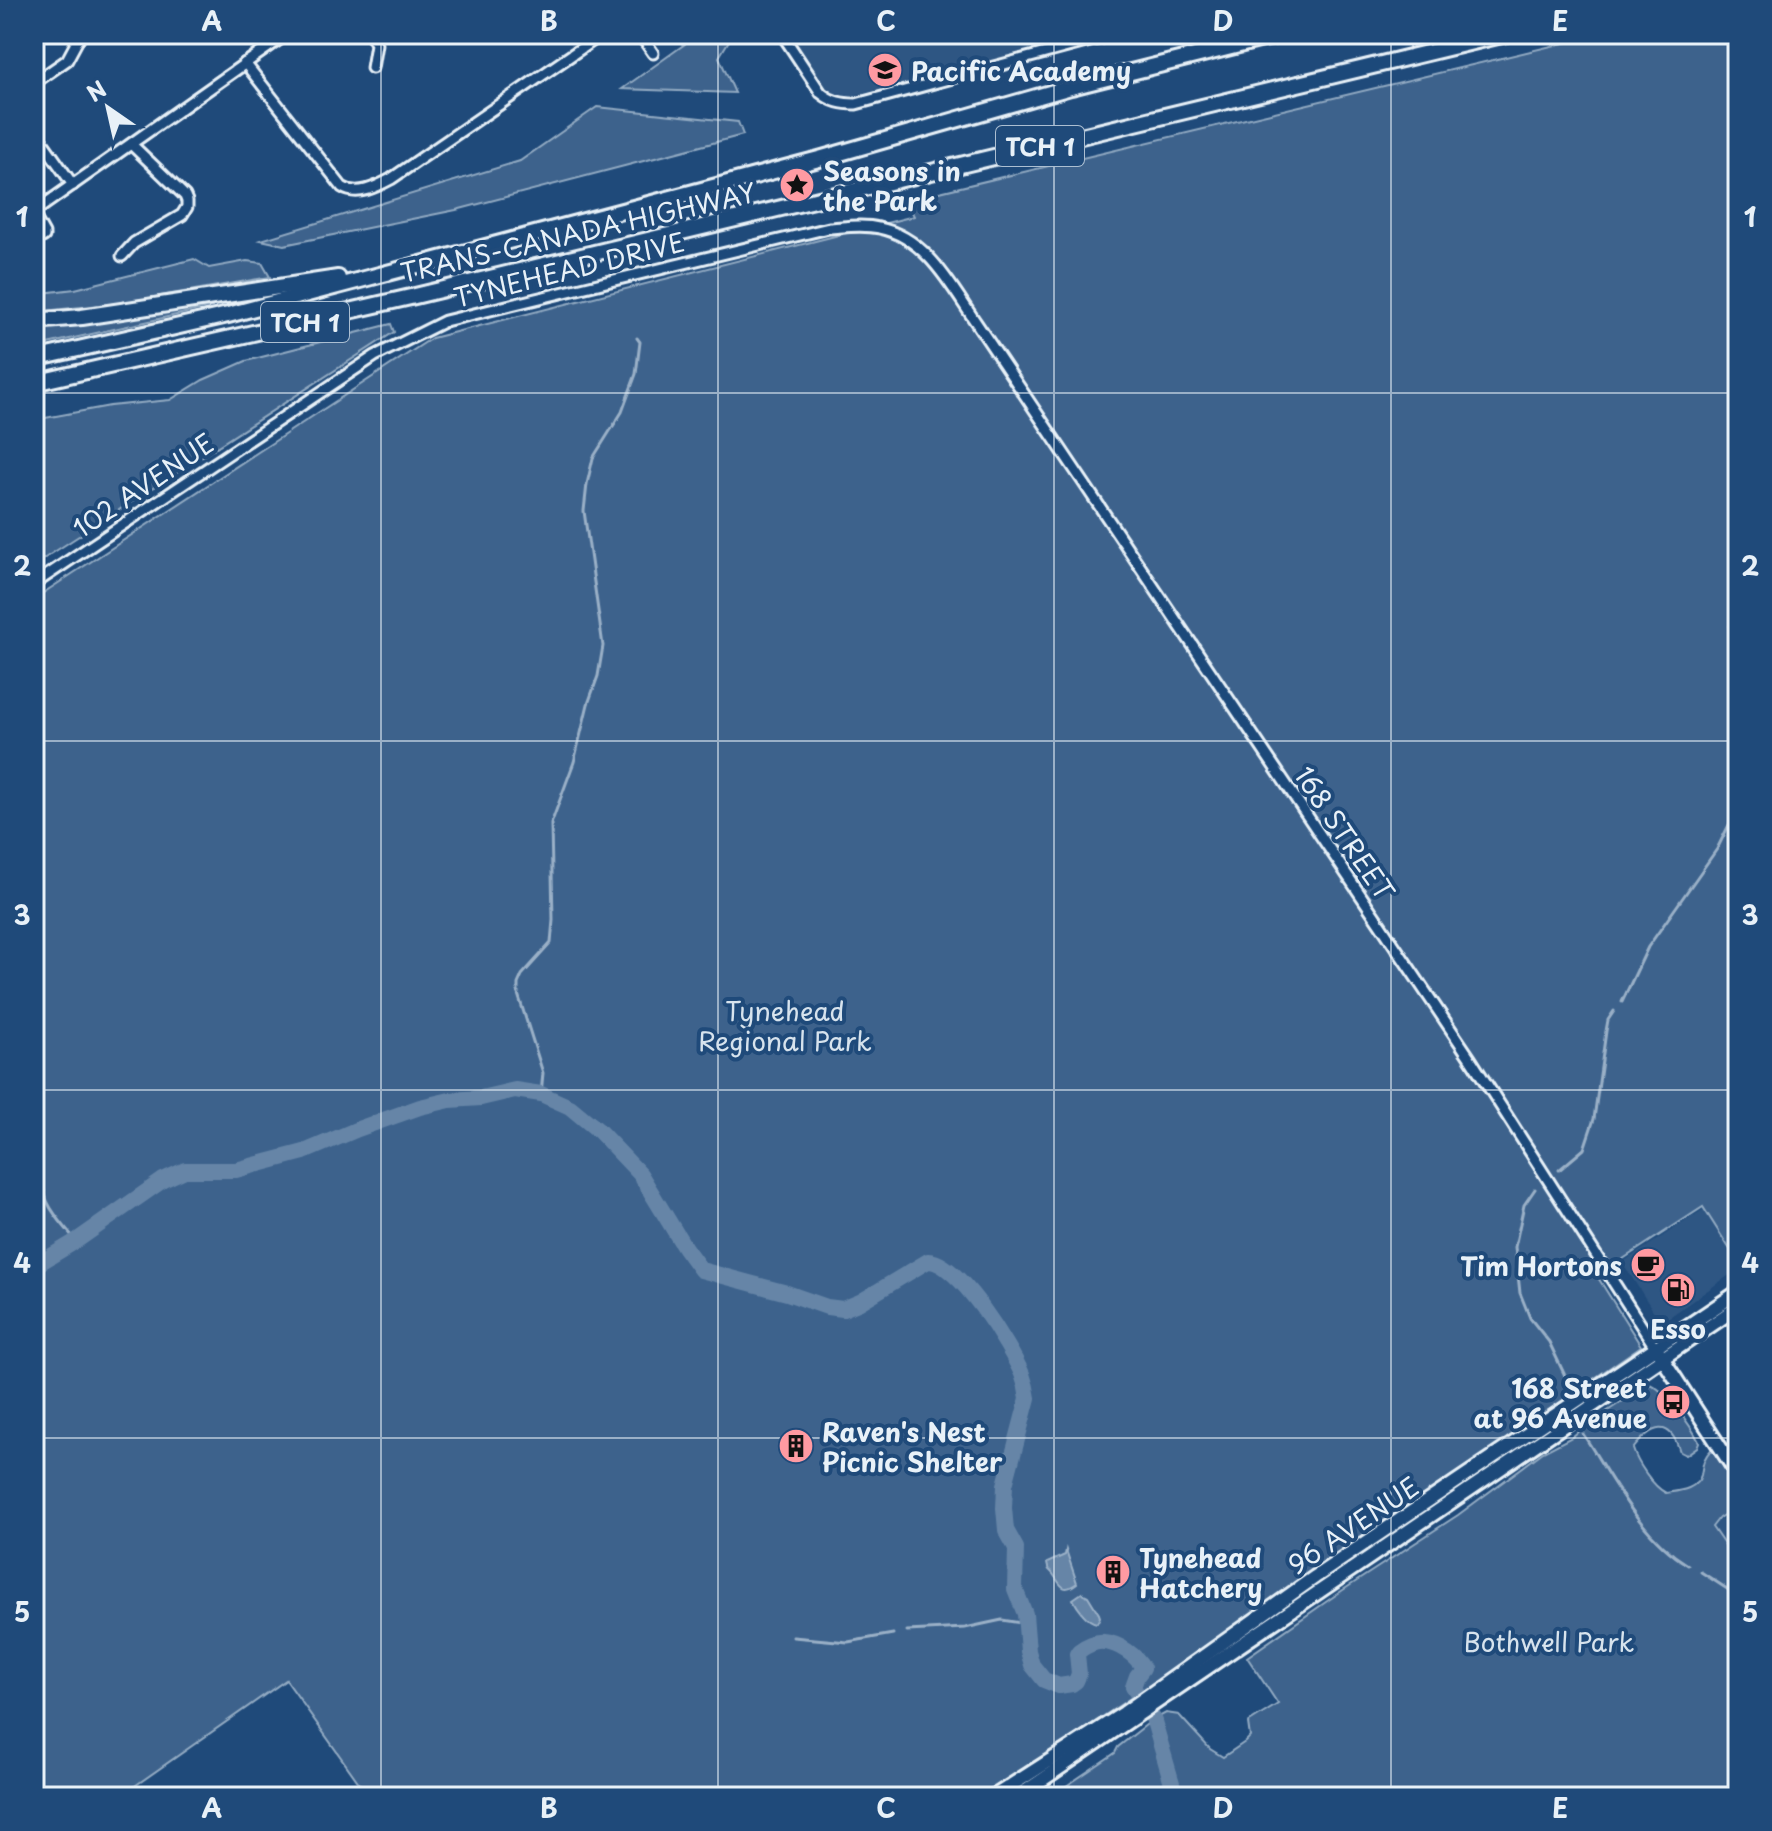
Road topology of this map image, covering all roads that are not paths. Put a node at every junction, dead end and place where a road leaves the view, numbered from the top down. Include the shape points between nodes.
1 (81, 34) edge
2 (287, 34) edge
3 (371, 34) edge
4 (602, 34) edge
5 (640, 34) edge
6 (782, 34) edge
7 (1116, 34) edge
8 (1283, 34) edge
9 (1506, 34) edge
10 (653, 53) dead end
11 (245, 63) junction
12 (372, 68) dead end
13 (34, 83) edge
14 (34, 130) edge
15 (131, 144) junction
16 (73, 185) junction
17 (34, 214) edge
18 (895, 233) joint
19 (34, 242) edge
20 (122, 256) dead end
21 (406, 268) junction
22 (34, 321) edge
23 (34, 359) edge
24 (34, 383) edge
25 (277, 423) joint
26 (34, 584) edge
27 (1738, 1292) edge
28 (1738, 1307) edge
29 (1659, 1353) junction
30 (1738, 1475) edge
31 (1127, 1717) junction
32 (993, 1797) edge
33 (1017, 1797) edge

1 - 13 street via 67,60
2 - 11 street
3 - 12 street via 376,44
4 - 11 street via 391,179 350,192
5 - 10 street
6 - 7 street via 821,93 837,103 856,104
8 - 21 highway, TRANS-CANADA HIGHWAY / TCH 1
9 - 24 highway, TRANS-CANADA HIGHWAY / TCH 1
11 - 15 street
14 - 16 street
15 - 16 street
15 - 20 street via 185,196 187,207
16 - 17 street
17 - 19 street via 44,236
18 - 25 street, TYNEHEAD DRIVE via 861,226 829,228 445,321 375,356
18 - 29 street, 168 STREET via 927,255 948,281 1470,1058
21 - 22 highway
21 - 23 highway, TRANS-CANADA HIGHWAY / TCH 1
25 - 26 street, 102 AVENUE
27 - 29 main road, 96 AVENUE
28 - 29 main road, 96 AVENUE
29 - 30 main road, 168 STREET
29 - 31 main road, 96 AVENUE
31 - 32 main road, 96 AVENUE
31 - 33 main road, 96 AVENUE

